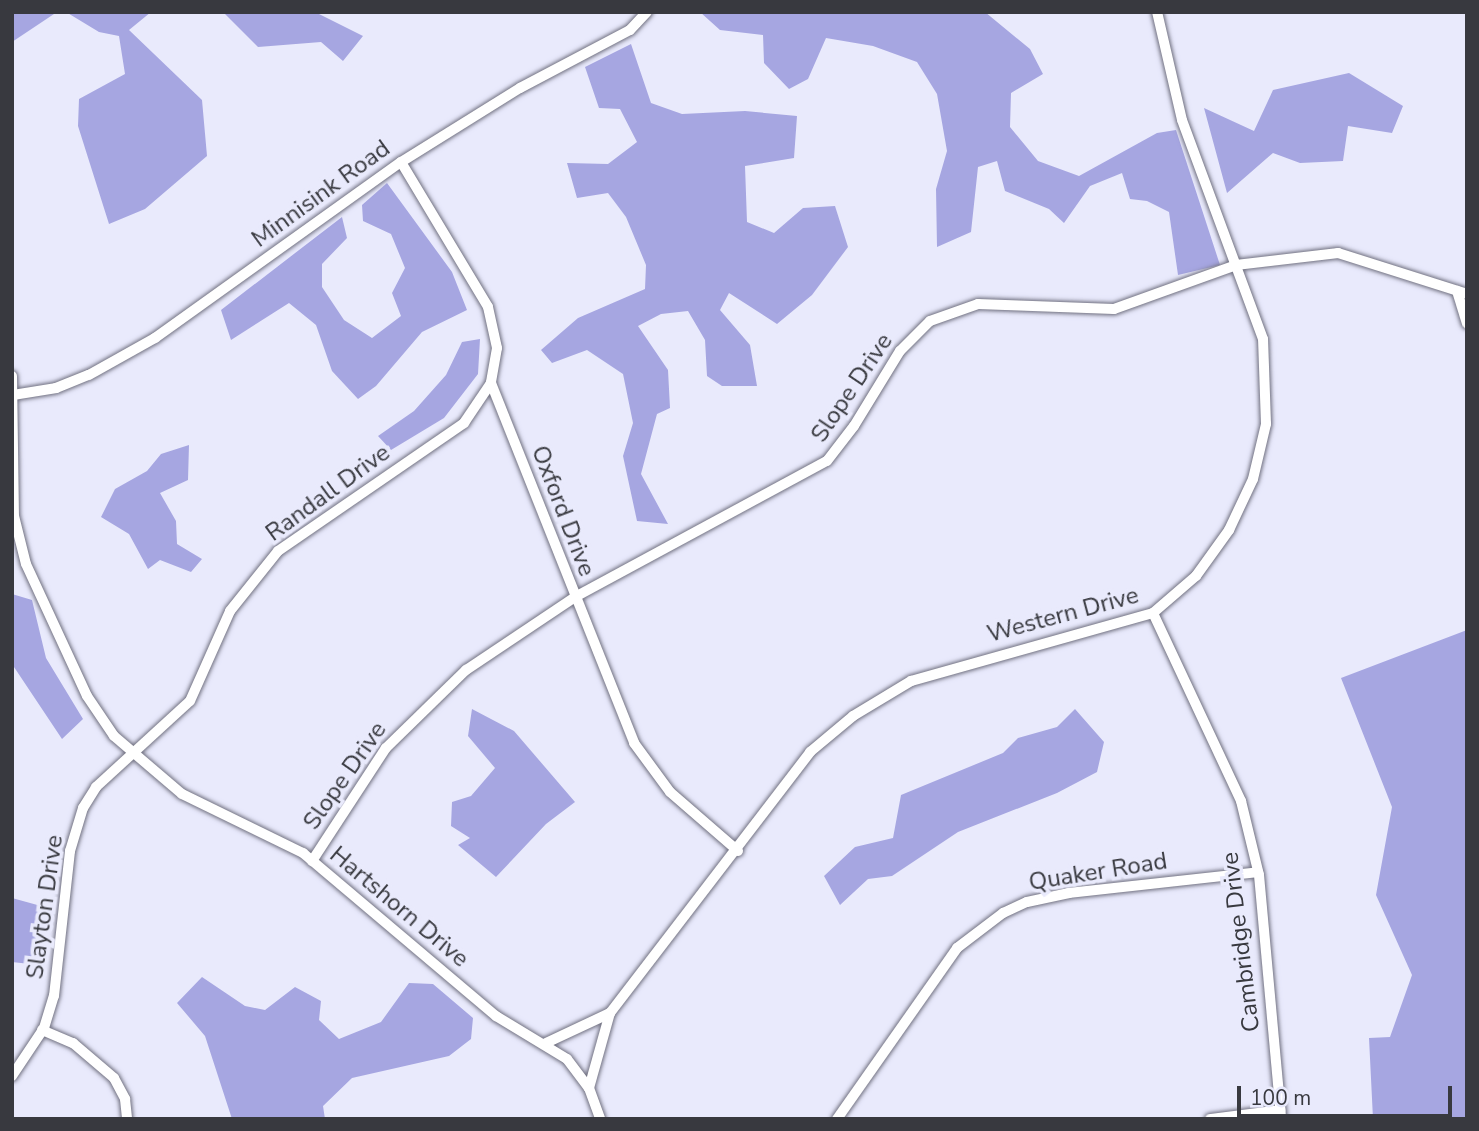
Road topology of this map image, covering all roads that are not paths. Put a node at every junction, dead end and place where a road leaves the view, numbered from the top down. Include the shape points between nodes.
1 (647, 12) edge
2 (1157, 12) edge
3 (401, 162) junction
4 (1236, 265) junction
5 (1462, 293) edge
6 (1467, 324) edge
7 (12, 376) edge
8 (491, 383) junction
9 (13, 395) edge
10 (575, 597) junction
11 (1153, 613) junction
12 (131, 751) junction
13 (738, 851) junction
14 (312, 861) junction
15 (1258, 872) junction
16 (610, 1013) junction
17 (42, 1030) junction
18 (546, 1043) junction
19 (12, 1076) edge
20 (589, 1088) junction
21 (1281, 1114) edge
22 (127, 1119) edge
23 (600, 1119) edge
24 (837, 1119) edge
25 (1210, 1119) edge

1 - 3 street, Minnisink Road via 630,30 520,88
2 - 4 street, Western Drive via 1182,120
3 - 8 street via 488,307 497,348
3 - 9 street, Minnisink Road via 155,338 89,375 56,388
4 - 5 street, Slope Drive via 1338,253
4 - 10 street, Slope Drive via 1114,309 978,304 930,321 900,351 827,461
4 - 11 street, Western Drive via 1258,321 1265,358 1268,396 1261,452 1243,505 1214,554
5 - 6 street
7 - 9 street, Hartshorn Drive
8 - 10 street, Oxford Drive
8 - 12 street, Randall Drive via 464,423 278,551 230,611 190,701 178,716
9 - 12 street, Hartshorn Drive via 15,516 26,564 87,696 114,736
10 - 13 street, Oxford Drive via 618,709 650,770
10 - 14 street, Slope Drive via 466,670 426,706 386,748
11 - 13 street, Western Drive via 911,681 853,716 810,752
11 - 15 street, Cambridge Drive via 1241,801
12 - 14 street, Hartshorn Drive via 182,794 217,814 262,830
12 - 17 street, Slayton Drive via 96,787 83,808 70,851 54,996
13 - 16 street, Western Drive
14 - 18 street, Hartshorn Drive via 496,1016
15 - 21 street, Cambridge Drive
15 - 24 street, Quaker Road via 1069,893 1027,902 1003,913 957,948
16 - 18 street, Western Drive
16 - 20 street, Western Drive
17 - 19 street, Slayton Drive
17 - 22 street via 73,1043 114,1078 125,1099
18 - 20 street, Hartshorn Drive via 567,1059
20 - 23 street, Hartshorn Drive
21 - 25 street

